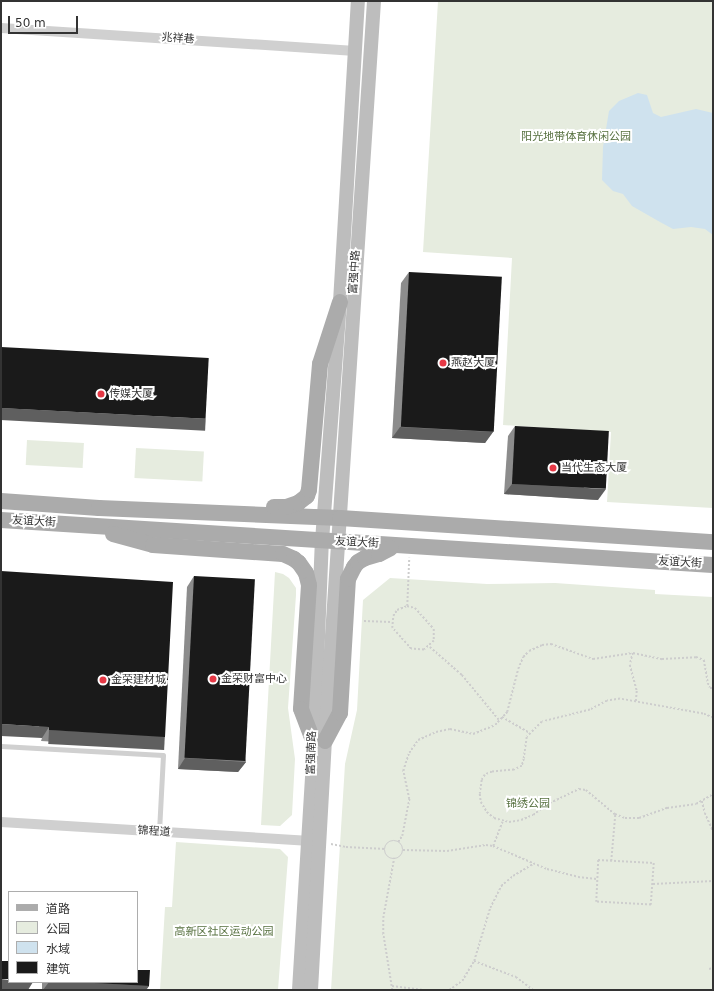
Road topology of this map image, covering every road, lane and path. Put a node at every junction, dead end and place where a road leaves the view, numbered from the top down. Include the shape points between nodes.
1 (358, 1) edge
2 (374, 1) edge
3 (1, 28) edge
4 (355, 51) junction
5 (340, 302) junction
6 (1, 501) edge
7 (99, 508) junction
8 (324, 517) junction
9 (340, 518) junction
10 (1, 520) edge
11 (83, 525) junction
12 (322, 541) junction
13 (339, 542) junction
14 (713, 542) edge
15 (402, 546) junction
16 (713, 565) edge
17 (407, 606) junction
18 (364, 621) dead end
19 (391, 622) junction
20 (430, 647) junction
21 (633, 653) junction
22 (713, 688) edge
23 (636, 702) junction
24 (502, 717) junction
25 (713, 718) edge
26 (499, 720) junction
27 (530, 733) junction
28 (319, 741) junction
29 (1, 746) edge
30 (713, 794) edge
31 (702, 801) junction
32 (615, 814) junction
33 (1, 822) edge
34 (502, 822) junction
35 (159, 832) junction
36 (713, 832) edge
37 (314, 841) junction
38 (398, 842) junction
39 (493, 846) junction
40 (386, 849) junction
41 (403, 850) junction
42 (394, 858) junction
43 (611, 861) junction
44 (534, 863) junction
45 (597, 879) junction
46 (713, 881) edge
47 (653, 884) junction
48 (474, 961) junction
49 (713, 968) edge
50 (710, 969) dead end
51 (392, 986) junction
52 (299, 990) edge
53 (311, 990) edge
54 (392, 990) edge
55 (424, 990) edge
56 (449, 990) edge
57 (533, 990) edge

1 - 4 main road, 富强中路
2 - 9 main road, 富强中路
3 - 4 street, 兆祥巷
4 - 5 main road, 富强中路
5 - 7 main road via 320,364 311,482 303,500 281,508 142,502
5 - 8 main road, 富强中路
6 - 7 main road, 友谊大街
7 - 8 main road, 友谊大街
8 - 9 main road, 友谊大街
8 - 12 main road, 富强南路
9 - 13 main road, 富强中路
9 - 14 main road, 友谊大街
10 - 11 main road, 友谊大街
11 - 12 main road, 友谊大街
11 - 28 main road via 153,545 282,554 294,559 306,573 309,585 301,709
12 - 13 main road, 友谊大街
12 - 28 main road, 富强南路
13 - 15 main road, 友谊大街
13 - 28 main road, 富强南路
15 - 16 main road, 友谊大街
15 - 17 path
15 - 28 main road via 358,562 348,580 340,713
17 - 19 path via 397,610
17 - 20 path via 415,608 434,629 434,641
18 - 19 path
19 - 20 path via 392,628 411,649 424,650
20 - 26 path via 462,675
21 - 22 path via 662,659 696,657 704,660 708,683 710,688
21 - 23 path via 630,665 637,691
21 - 24 path via 594,659 551,644 529,652 523,657 507,712
23 - 25 path
23 - 27 path via 620,699 607,701 590,710 542,722
24 - 26 path
24 - 27 path
26 - 38 path via 495,725 473,734 450,729 418,740 409,753 403,771 410,799 402,836
27 - 34 path via 522,766 514,770 492,772 485,775 482,780 481,802 490,815
28 - 37 main road, 富强南路
29 - 35 lane via 164,755
30 - 31 path
31 - 32 path via 678,808 667,808 639,818 625,818
31 - 36 path
32 - 34 path via 586,790 579,789 546,805 533,815 521,820
32 - 43 path
33 - 35 street, 锦程道
34 - 39 path
35 - 37 street, 锦程道
37 - 40 path via 346,847
37 - 52 main road, 富强南路
37 - 53 main road, 富强南路
38 - 40 path via 389,843
38 - 41 path
39 - 41 path via 447,851
39 - 44 path
40 - 42 path via 388,856
41 - 42 path via 400,856
42 - 51 path via 383,926
43 - 45 path via 598,860
43 - 47 path via 654,863
44 - 45 path via 578,877
44 - 48 path via 500,886 490,908
45 - 47 path via 596,902 651,905
46 - 47 path
48 - 56 path via 462,981
48 - 57 path via 516,977
49 - 50 path
51 - 54 path
51 - 55 path

